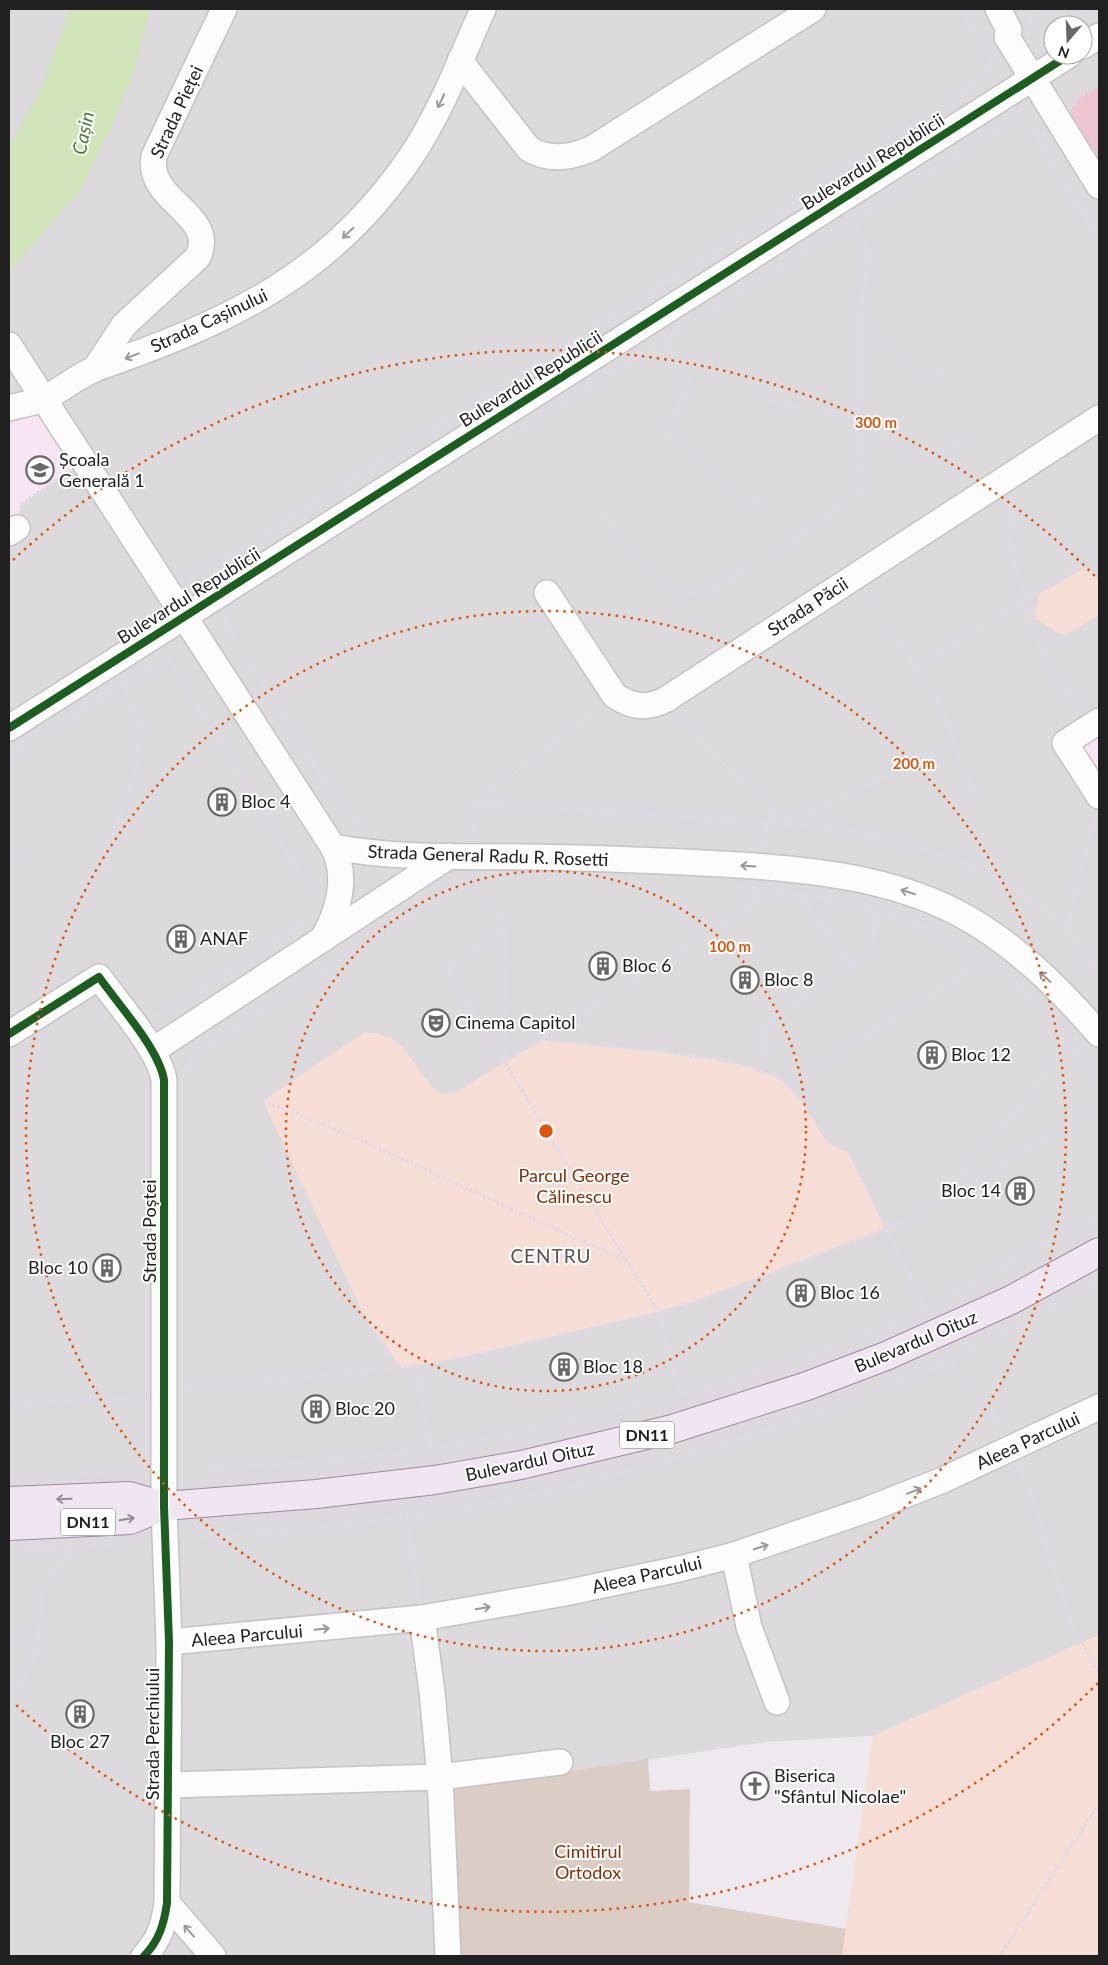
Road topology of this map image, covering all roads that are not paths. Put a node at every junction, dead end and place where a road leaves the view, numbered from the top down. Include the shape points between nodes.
1 (224, 9) edge
2 (483, 9) edge
3 (813, 9) edge
4 (980, 9) edge
5 (998, 9) edge
6 (1007, 37) junction
7 (460, 61) junction
8 (1053, 65) edge
9 (1032, 78) junction
10 (1099, 186) edge
11 (9, 345) edge
12 (95, 369) junction
13 (44, 399) junction
14 (9, 408) edge
15 (1099, 418) edge
16 (547, 593) dead end
17 (185, 616) junction
18 (1095, 724) edge
19 (9, 728) edge
20 (1099, 796) edge
21 (332, 848) junction
22 (449, 856) junction
23 (323, 938) junction
24 (9, 1034) edge
25 (1099, 1034) edge
26 (152, 1051) junction
27 (1099, 1252) edge
28 (1099, 1407) edge
29 (9, 1501) edge
30 (164, 1506) junction
31 (13, 1538) edge
32 (734, 1555) junction
33 (422, 1618) junction
34 (168, 1642) junction
35 (777, 1702) dead end
36 (560, 1762) dead end
37 (440, 1777) junction
38 (168, 1785) junction
39 (167, 1903) junction
40 (144, 1956) edge
41 (213, 1956) edge
42 (448, 1956) edge

1 - 12 street, Strada Pieței via 154,156 152,167 161,187 202,234 203,246 198,257 124,324
2 - 7 street, Strada Cașinului
3 - 7 street via 591,149 560,158 529,149
4 - 6 street via 998,35
5 - 6 street via 1008,27
6 - 9 street
7 -> 12 street, Strada Cașinului via 436,113 410,157 382,195 332,248 285,284 243,309 132,357
8 - 9 street, Bulevardul Republicii
9 - 10 street
9 - 17 street, Bulevardul Republicii
11 - 13 street
12 - 13 street, Strada Cașinului
13 - 14 street, Strada Cașinului
13 - 17 street
15 - 16 street, Strada Păcii via 653,706 640,707 615,696
17 - 19 street, Bulevardul Republicii
17 - 21 street
18 - 20 street via 1064,743
21 - 22 street, Strada General Radu R. Rosetti via 390,856
21 - 23 street via 339,860 340,887
22 - 23 street
25 -> 22 street, Strada General Radu R. Rosetti via 1040,972 976,924 925,898 880,884 774,867
23 - 26 street
24 - 26 street, Strada Poștei via 99,977
26 - 30 street, Strada Poștei via 163,1074 165,1103
27 - 30 main road, Bulevardul Oituz / DN11 via 1004,1303 886,1356 807,1386 672,1429 521,1466 435,1480 316,1494
32 -> 28 street, Aleea Parcului via 861,1513 1010,1450
30 -> 29 main road, Bulevardul Oituz / DN11 via 128,1496
31 -> 30 main road, Bulevardul Oituz / DN11 via 130,1520
30 - 34 street, Strada Perchiului
33 -> 32 street, Aleea Parcului via 565,1593
32 - 35 street via 749,1627
34 -> 33 street, Aleea Parcului
33 - 37 street
34 - 38 street, Strada Perchiului
36 - 37 street
37 - 38 street
37 - 42 street
38 - 39 street, Strada Perchiului
39 - 40 street, Strada Perchiului via 158,1937
41 -> 39 street

